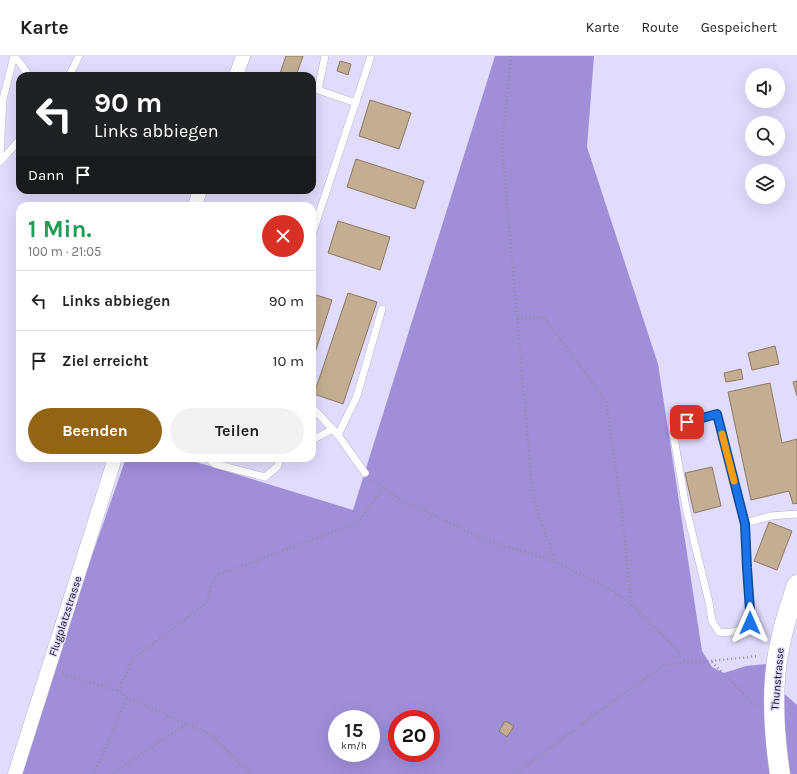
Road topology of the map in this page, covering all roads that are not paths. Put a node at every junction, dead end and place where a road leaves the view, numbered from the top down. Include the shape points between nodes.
1 (14, 56) edge
2 (79, 56) edge
3 (242, 56) edge
4 (325, 56) edge
5 (372, 56) edge
6 (26, 72) edge
7 (71, 72) edge
8 (237, 72) edge
9 (356, 103) junction
10 (16, 144) edge
11 (0, 155) edge
12 (0, 162) edge
13 (316, 223) edge
14 (382, 309) dead end
15 (316, 411) edge
16 (333, 429) junction
17 (338, 435) junction
18 (316, 438) edge
19 (114, 462) edge
20 (212, 462) edge
21 (278, 462) edge
22 (365, 473) road end
23 (797, 514) edge
24 (745, 524) junction
25 (797, 586) edge
26 (15, 774) edge
27 (780, 774) edge

1 - 6 lane
1 - 11 lane via 2,99
2 - 7 lane
3 - 8 street
4 - 9 lane via 318,90
5 - 9 lane
9 - 13 lane
10 - 12 lane
14 - 17 lane via 357,396
15 - 16 lane
16 - 17 lane
16 - 18 lane
17 - 22 lane
19 - 26 street, Flugplatzstrasse
20 - 21 lane via 265,478 278,466
23 - 24 lane via 771,516
24 - 24 lane via 750,623 730,634 719,632 712,621 686,508 672,426 717,414
25 - 27 street, Thunstrasse via 778,654 774,692 774,724

